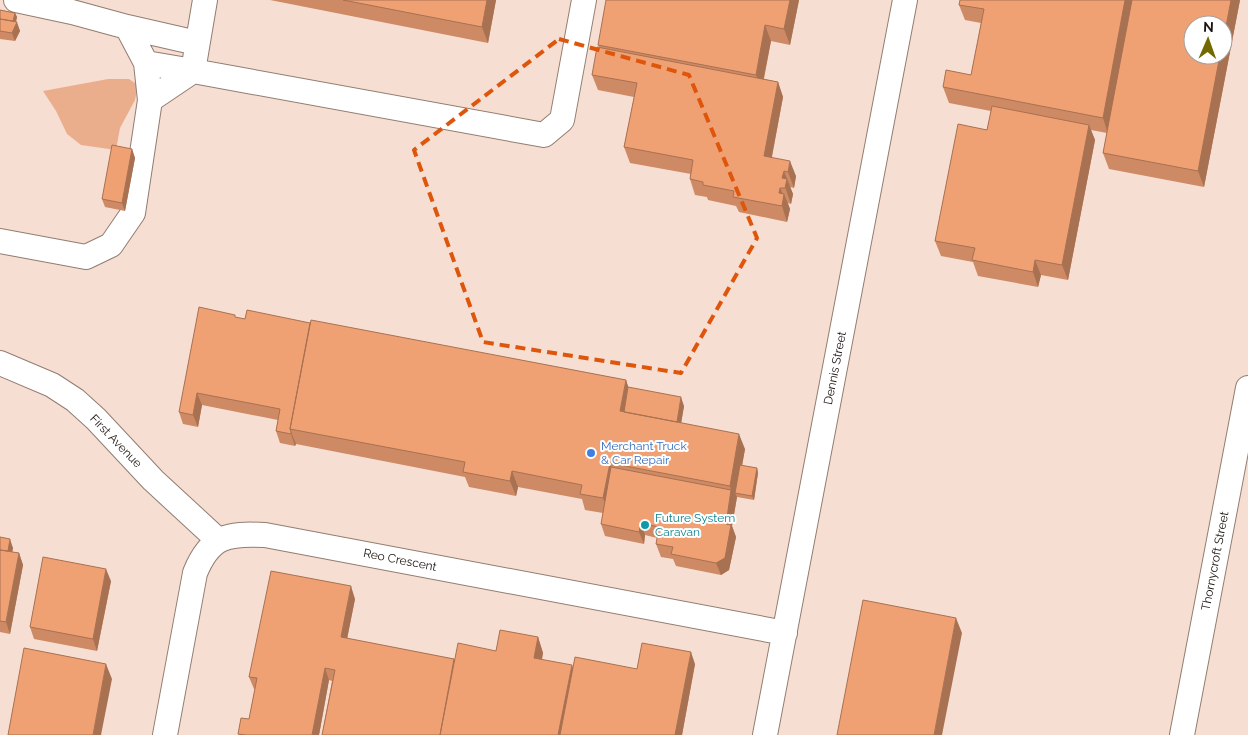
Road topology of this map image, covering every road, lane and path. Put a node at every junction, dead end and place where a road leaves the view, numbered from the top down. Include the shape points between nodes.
1 (16, 0) edge
2 (205, 0) edge
3 (584, 0) edge
4 (905, 0) edge
5 (127, 27) junction
6 (197, 42) junction
7 (146, 63) junction
8 (193, 71) junction
9 (150, 100) junction
10 (0, 241) edge
11 (0, 363) edge
12 (1248, 388) edge
13 (218, 540) junction
14 (785, 633) junction
15 (165, 735) edge
16 (765, 735) edge
17 (1182, 735) edge

1 - 5 street
2 - 6 street
3 - 8 street via 562,120 544,135
4 - 14 street, Dennis Street
5 - 6 street
5 - 7 street
6 - 8 street
7 - 8 street
7 - 9 street
8 - 9 street
9 - 10 street via 133,213 111,245 86,257
11 - 13 street, First Avenue via 52,385 75,400
12 - 17 street, Thornycroft Street
13 - 14 street, Reo Crescent via 240,535 265,535
13 - 15 street via 202,556 196,573
14 - 16 street, Dennis Street

